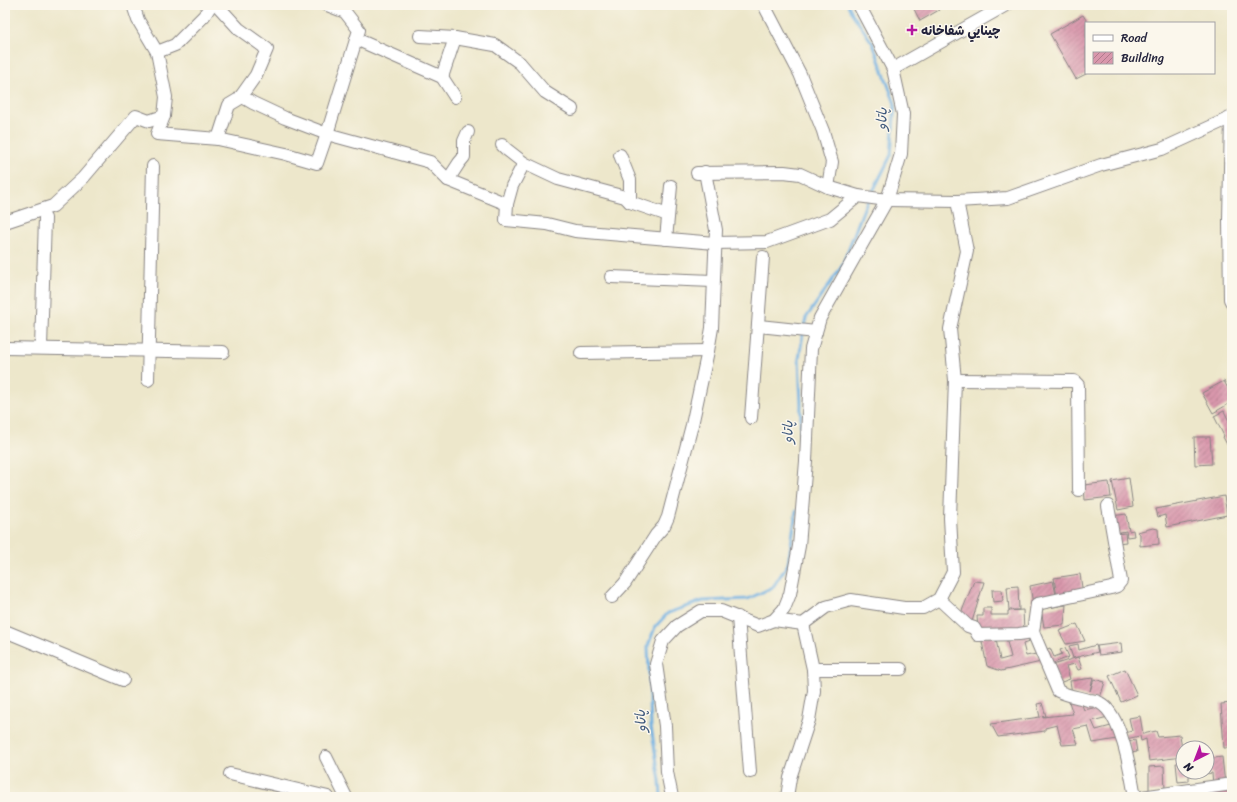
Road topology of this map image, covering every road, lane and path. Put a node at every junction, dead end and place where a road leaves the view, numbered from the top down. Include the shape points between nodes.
1 (133, 5) edge
2 (211, 5) edge
3 (217, 5) edge
4 (327, 5) edge
5 (764, 5) edge
6 (860, 5) edge
7 (1006, 5) edge
8 (420, 36) dead end
9 (455, 38) junction
10 (356, 39) junction
11 (157, 52) junction
12 (894, 69) junction
13 (442, 77) junction
14 (241, 96) junction
15 (455, 97) dead end
16 (572, 110) dead end
17 (164, 116) junction
18 (1232, 117) edge
19 (468, 132) dead end
20 (327, 134) junction
21 (218, 139) junction
22 (502, 145) dead end
23 (620, 155) dead end
24 (524, 162) junction
25 (153, 166) dead end
26 (448, 180) junction
27 (671, 186) dead end
28 (828, 187) junction
29 (858, 196) junction
30 (887, 200) junction
31 (957, 201) junction
32 (630, 202) junction
33 (507, 204) junction
34 (668, 215) junction
35 (45, 218) dead end
36 (5, 222) edge
37 (666, 239) junction
38 (715, 243) junction
39 (763, 257) dead end
40 (611, 277) dead end
41 (713, 281) junction
42 (1232, 304) edge
43 (759, 326) junction
44 (816, 332) junction
45 (5, 348) edge
46 (41, 348) junction
47 (148, 351) junction
48 (708, 351) junction
49 (223, 352) dead end
50 (581, 353) dead end
51 (148, 380) dead end
52 (955, 380) junction
53 (751, 418) dead end
54 (1079, 490) dead end
55 (1108, 506) dead end
56 (612, 597) dead end
57 (940, 599) junction
58 (738, 617) junction
59 (774, 620) junction
60 (803, 624) junction
61 (5, 631) edge
62 (1033, 632) junction
63 (813, 669) junction
64 (902, 669) dead end
65 (123, 680) dead end
66 (326, 757) dead end
67 (750, 772) dead end
68 (230, 774) dead end
69 (1232, 784) edge
70 (342, 796) edge
71 (328, 797) edge
72 (672, 797) edge
73 (787, 797) edge
74 (1135, 797) edge
75 (1142, 797) edge

1 - 11 street via 138,20
2 - 11 street via 204,16 175,45
3 - 14 street via 239,30 267,49 256,75
4 - 10 street via 345,12 359,30
5 - 28 street via 800,74 823,131 832,162
6 - 12 street
7 - 12 street
8 - 9 street
9 - 13 street
9 - 16 street via 495,45 520,62 545,92
10 - 13 street
10 - 20 street
11 - 17 street via 166,97
12 - 30 street via 903,114 901,154
13 - 15 street
14 - 20 street via 253,104
14 - 21 street via 229,105
17 - 21 street via 157,134
17 - 36 street via 149,121 136,116 83,178 53,206
18 - 31 street via 1162,150 1101,165 1008,198
18 - 42 street via 1229,220
19 - 26 street via 464,141 464,157
20 - 21 street via 317,163
20 - 26 street via 430,162
22 - 24 street
23 - 32 street via 630,180
24 - 32 street via 558,179 625,197
24 - 33 street via 512,186
25 - 47 street
26 - 33 street
27 - 34 street
28 - 29 street
28 - 38 street via 800,174 784,172 701,172 716,230
29 - 30 street
29 - 38 street via 830,219 767,242
30 - 31 street
30 - 44 street via 820,318
31 - 52 street via 967,251 950,329
32 - 34 street
33 - 37 street via 506,220 547,224 575,231
34 - 37 street
35 - 46 street
37 - 38 street
38 - 41 street
39 - 43 street
40 - 41 street
41 - 48 street via 712,328
43 - 44 street
43 - 53 street
44 - 59 street via 811,349 799,546 790,594 784,609
45 - 46 street
46 - 47 street
47 - 49 street
47 - 51 street
48 - 50 street
48 - 56 street via 668,517 625,583
52 - 54 street via 1074,381 1078,385
52 - 57 street via 950,518 953,572
55 - 62 street via 1121,581 1111,588 1037,604
57 - 60 street via 924,608 904,608 851,600 826,607
57 - 62 street via 968,626 974,628 978,635
58 - 59 street via 758,626
58 - 67 street
58 - 72 street via 721,612 702,611 677,626 663,641 656,664
59 - 60 street
60 - 63 street
61 - 65 street
62 - 74 street via 1058,691 1100,702 1108,709 1117,724 1128,758
63 - 64 street
63 - 73 street via 814,691 809,720 790,778
66 - 70 street
68 - 71 street
69 - 75 street

